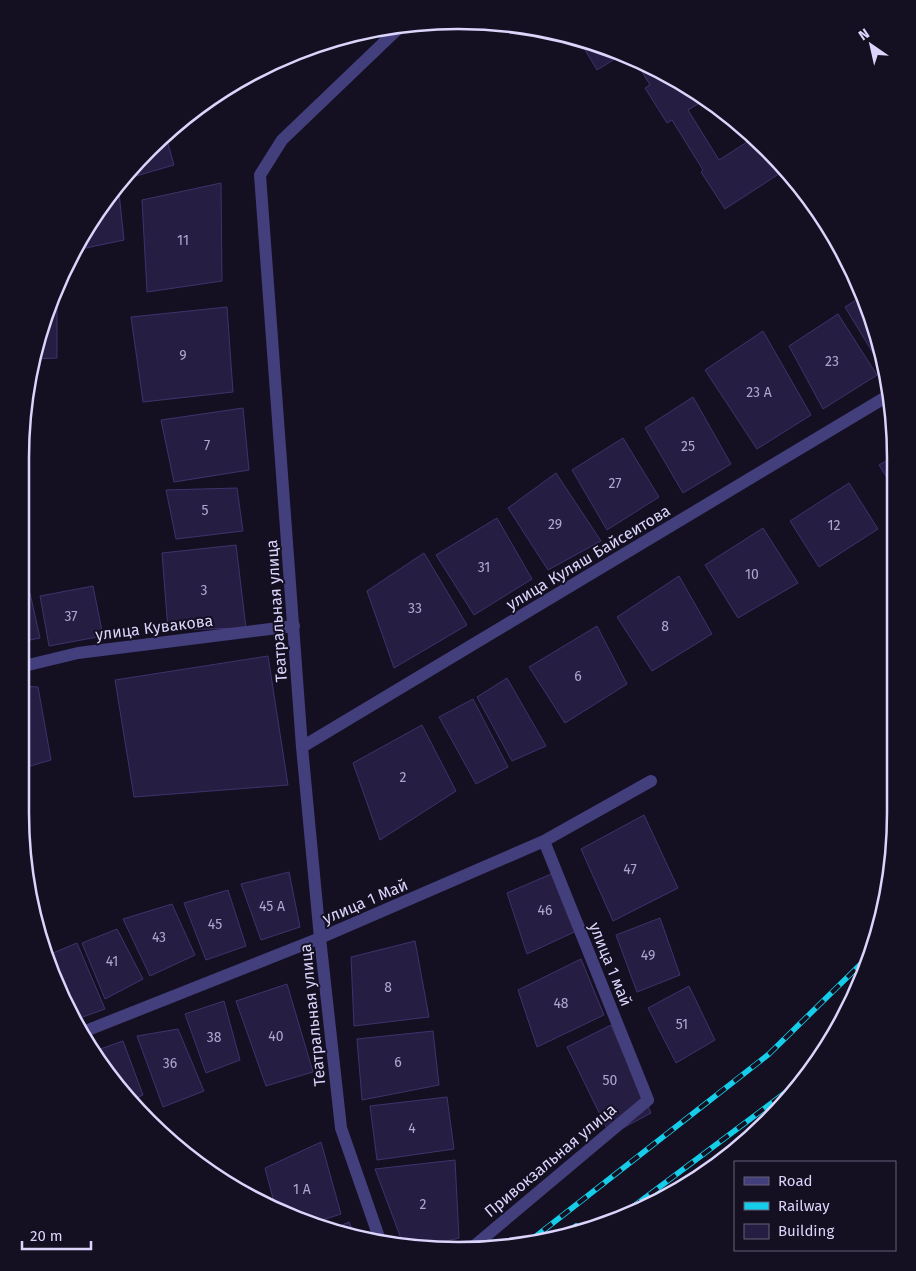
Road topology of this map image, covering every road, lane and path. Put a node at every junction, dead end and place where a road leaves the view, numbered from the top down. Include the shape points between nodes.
1 (393, 34) edge
2 (883, 398) edge
3 (294, 626) junction
4 (29, 665) edge
5 (302, 747) junction
6 (651, 781) dead end
7 (544, 841) junction
8 (320, 938) junction
9 (87, 1030) edge
10 (648, 1100) joint
11 (378, 1235) edge
12 (480, 1241) edge

1 - 3 street, Театральная улица via 282,140 260,175
2 - 5 street, улица Куляш Байсеитова
3 - 4 street, улица Кувакова via 78,653
3 - 5 street, Театральная улица
5 - 8 street, Театральная улица
6 - 7 street, улица 1 Май
7 - 8 street, улица 1 Май
7 - 10 street, улица 1 май
8 - 9 street, улица 1 Май
8 - 11 street, Театральная улица via 342,1128
10 - 12 street, Привокзальная улица

